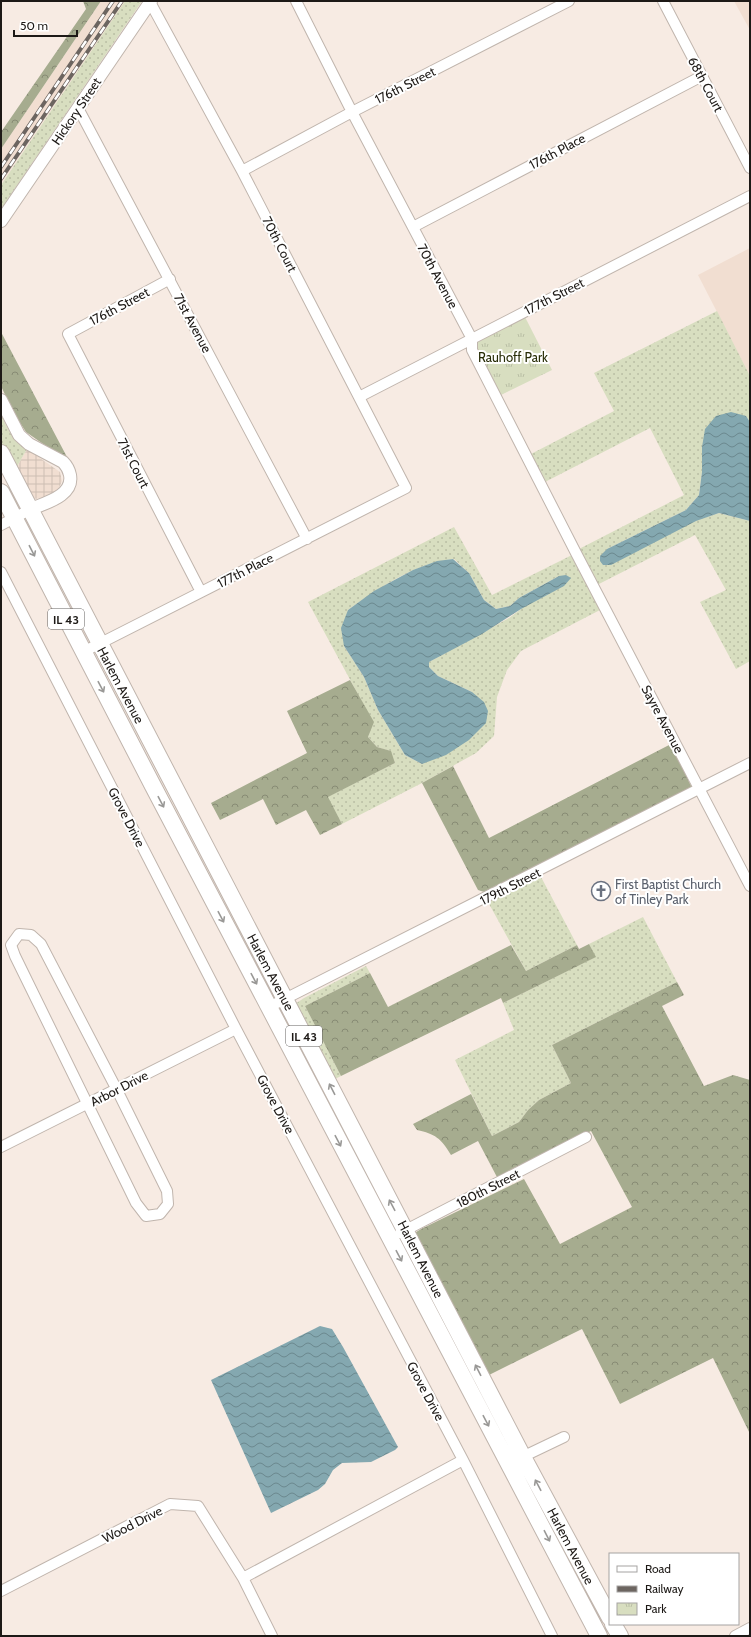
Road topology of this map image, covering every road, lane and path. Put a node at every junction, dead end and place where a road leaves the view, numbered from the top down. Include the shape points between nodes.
1 (150, 1) edge
2 (569, 1) edge
3 (663, 1) edge
4 (299, 2) edge
5 (702, 76) junction
6 (78, 108) junction
7 (352, 112) junction
8 (750, 168) edge
9 (242, 171) junction
10 (750, 196) edge
11 (1, 221) edge
12 (412, 227) junction
13 (170, 279) junction
14 (68, 334) joint
15 (472, 339) junction
16 (359, 397) junction
17 (1, 400) edge
18 (1, 453) edge
19 (406, 488) joint
20 (1, 492) edge
21 (30, 510) junction
22 (8, 521) edge
23 (306, 538) junction
24 (576, 553) joint
25 (1, 572) edge
26 (201, 592) junction
27 (99, 644) junction
28 (83, 652) junction
29 (750, 763) edge
30 (169, 777) junction
31 (153, 786) junction
32 (699, 788) junction
33 (750, 886) edge
34 (285, 999) junction
35 (269, 1007) junction
36 (236, 1029) junction
37 (117, 1090) junction
38 (87, 1104) junction
39 (586, 1137) dead end
40 (1, 1147) edge
41 (405, 1230) junction
42 (389, 1238) junction
43 (564, 1436) dead end
44 (463, 1460) junction
45 (516, 1460) junction
46 (242, 1578) junction
47 (1, 1591) edge
48 (609, 1616) edge
49 (614, 1625) edge
50 (272, 1636) edge
51 (552, 1636) edge
52 (599, 1636) edge
53 (620, 1636) edge

1 - 6 street, Hickory Street
1 - 9 street, 70th Court
2 - 7 street, 176th Street
3 - 5 street, 68th Court
4 - 7 street, 70th Avenue
5 - 8 street, 68th Court
5 - 12 street, 176th Place
6 - 11 street, Hickory Street
6 - 13 street, 71st Avenue
7 - 9 street, 176th Street
7 - 12 street, 70th Avenue
9 - 16 street, 70th Court
10 - 15 street, 177th Street
12 - 15 street, 70th Avenue
13 - 14 street, 176th Street
13 - 23 street, 71st Avenue
14 - 26 street, 71st Court
15 - 16 street, 177th Street
15 - 24 street, 70th Avenue via 472,350
16 - 19 street, 70th Court
17 - 21 street via 19,435 63,462 70,474 70,487 66,491
18 - 21 main road, Harlem Avenue / IL 43
19 - 23 street, 177th Place
20 - 22 main road, Harlem Avenue / IL 43
21 - 22 street
21 - 27 main road, Harlem Avenue / IL 43
22 -> 28 main road, Harlem Avenue / IL 43
23 - 26 street, 177th Place
24 - 32 street, Sayre Avenue
25 - 36 street, Grove Drive
26 - 27 street, 177th Place
27 - 28 street, 177th Place
27 - 30 main road, Harlem Avenue / IL 43
28 -> 31 main road, Harlem Avenue / IL 43
29 - 32 street, 179th Street
30 - 31 main road
30 - 34 main road, Harlem Avenue / IL 43
31 -> 35 main road, Harlem Avenue / IL 43
32 - 33 street, Sayre Avenue
32 - 34 street, 179th Street
34 - 35 street, 179th Street
41 -> 34 main road, Harlem Avenue / IL 43
35 -> 42 main road, Harlem Avenue / IL 43
36 - 37 street, Arbor Drive
36 - 44 street, Grove Drive
37 - 38 street, Arbor Drive
37 - 38 street via 167,1191 168,1204 160,1214 146,1216 136,1203
37 - 38 street via 41,944 31,935 19,934 11,945 15,956
38 - 40 street, Arbor Drive
39 - 41 street, 180th Street
41 - 42 street, 180th Street
45 -> 41 main road, Harlem Avenue / IL 43
42 -> 45 main road, Harlem Avenue / IL 43
43 - 45 street
44 - 46 street
44 - 51 street, Grove Drive
48 -> 45 main road, Harlem Avenue / IL 43
45 -> 52 main road, Harlem Avenue / IL 43
46 - 47 street, Wood Drive via 198,1506 170,1504
46 - 50 street, Wood Drive
49 - 53 main road

